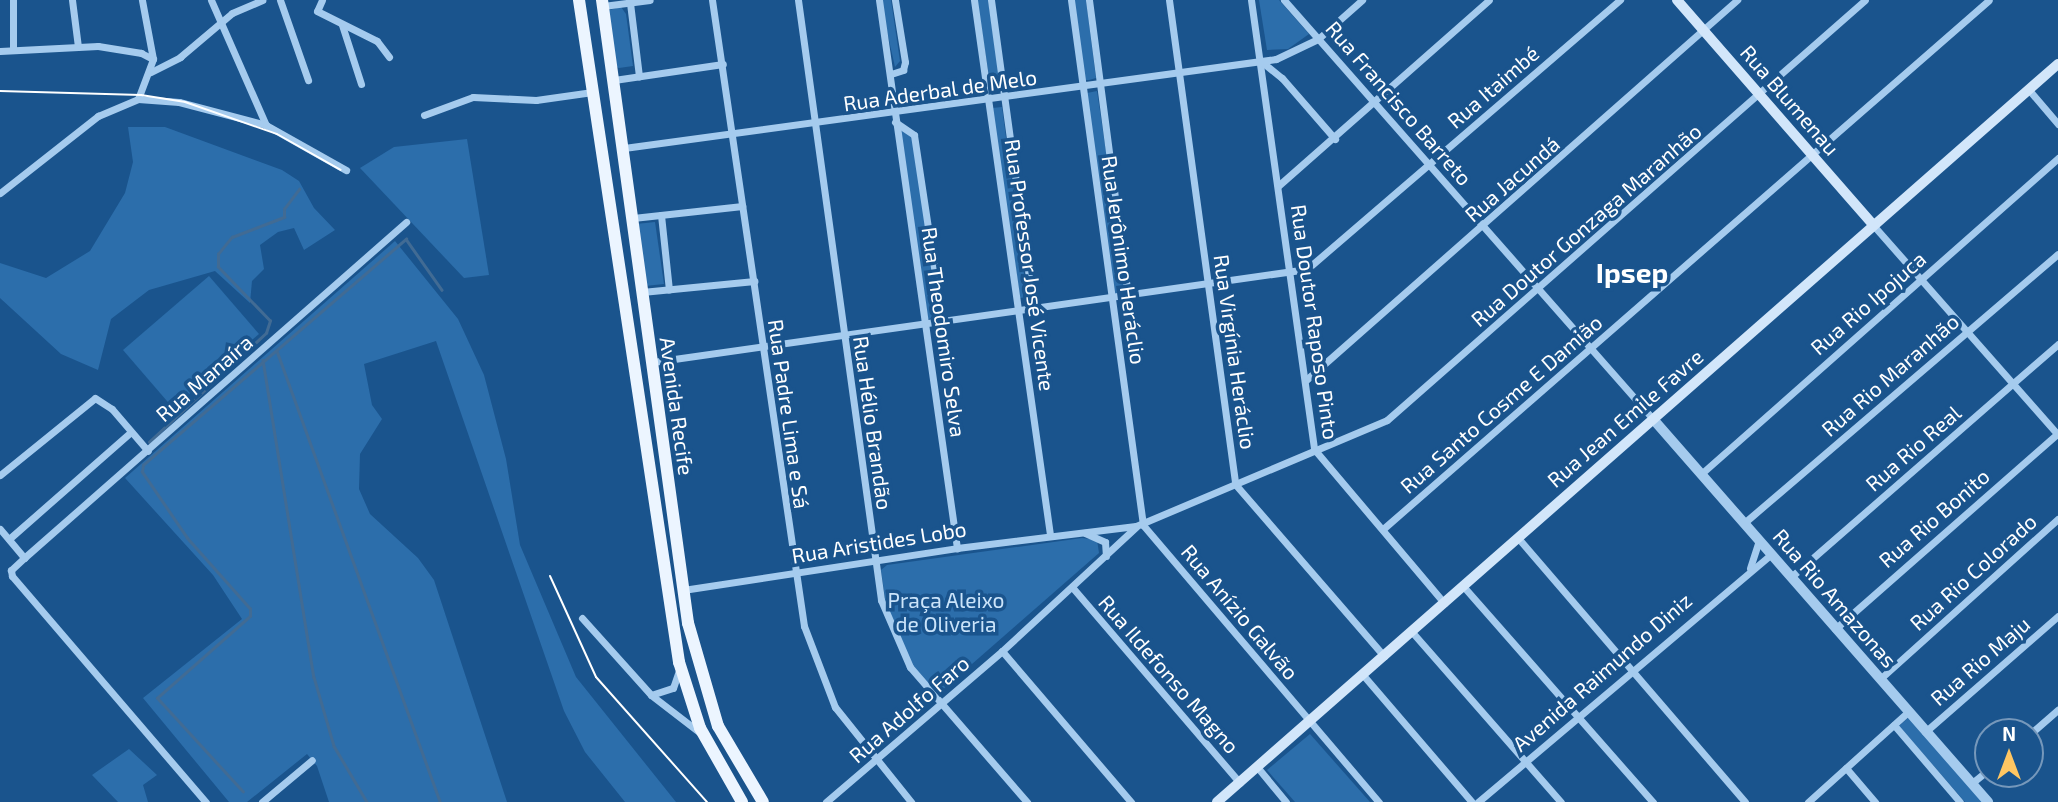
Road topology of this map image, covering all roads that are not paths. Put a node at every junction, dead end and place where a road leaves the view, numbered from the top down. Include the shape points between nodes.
1 (13, 0) edge
2 (72, 0) edge
3 (142, 0) edge
4 (211, 0) edge
5 (262, 0) edge
6 (280, 0) edge
7 (579, 0) edge
8 (650, 0) edge
9 (712, 0) edge
10 (798, 0) edge
11 (879, 0) edge
12 (895, 0) edge
13 (974, 0) edge
14 (991, 0) edge
15 (1072, 0) edge
16 (1089, 0) edge
17 (1169, 0) edge
18 (1251, 0) edge
19 (1284, 0) edge
20 (1362, 0) edge
21 (1489, 0) edge
22 (1620, 0) edge
23 (1677, 0) edge
24 (1737, 0) edge
25 (1865, 0) edge
26 (1989, 0) edge
27 (319, 1) edge
28 (603, 3) edge
29 (630, 3) junction
30 (218, 22) junction
31 (342, 25) junction
32 (1703, 30) junction
33 (1318, 39) junction
34 (78, 47) junction
35 (13, 50) junction
36 (0, 51) edge
37 (389, 57) dead end
38 (152, 59) junction
39 (1261, 61) junction
40 (723, 64) junction
41 (2058, 64) edge
42 (151, 72) junction
43 (891, 74) junction
44 (1180, 75) junction
45 (639, 76) junction
46 (308, 80) dead end
47 (614, 80) junction
48 (360, 84) dead end
49 (1101, 86) junction
50 (1084, 88) junction
51 (2029, 90) junction
52 (592, 92) junction
53 (1761, 93) junction
54 (1006, 97) junction
55 (138, 99) junction
56 (988, 99) junction
57 (1374, 103) junction
58 (424, 115) dead end
59 (895, 118) junction
60 (2058, 124) edge
61 (267, 125) junction
62 (816, 125) junction
63 (732, 135) junction
64 (1335, 139) junction
65 (624, 148) junction
66 (1813, 157) junction
67 (2058, 158) edge
68 (1430, 165) junction
69 (346, 170) dead end
70 (1278, 186) junction
71 (0, 193) edge
72 (742, 205) junction
73 (661, 215) junction
74 (633, 218) junction
75 (406, 222) dead end
76 (1873, 225) junction
77 (1484, 226) junction
78 (2058, 254) edge
79 (1289, 273) junction
80 (1922, 279) junction
81 (754, 281) junction
82 (1208, 284) junction
83 (1539, 288) junction
84 (669, 290) junction
85 (642, 292) junction
86 (1128, 295) junction
87 (1111, 297) junction
88 (1033, 307) junction
89 (1017, 310) junction
90 (942, 320) junction
91 (926, 323) junction
92 (1967, 332) junction
93 (843, 335) junction
94 (2058, 344) edge
95 (762, 347) junction
96 (1592, 349) junction
97 (653, 362) junction
98 (1306, 380) junction
99 (2012, 383) junction
100 (1653, 419) junction
101 (131, 432) junction
102 (2057, 435) edge
103 (1314, 449) junction
104 (148, 451) junction
105 (1701, 474) junction
106 (0, 475) edge
107 (1235, 484) junction
108 (2058, 519) edge
109 (1744, 523) junction
110 (1140, 526) junction
111 (0, 529) edge
112 (1383, 529) junction
113 (1081, 532) junction
114 (1050, 535) junction
115 (1518, 538) junction
116 (9, 540) junction
117 (1759, 540) junction
118 (957, 548) junction
119 (1771, 554) junction
120 (1105, 556) junction
121 (24, 558) junction
122 (875, 559) junction
123 (1749, 569) junction
124 (793, 573) junction
125 (1791, 577) junction
126 (1463, 586) junction
127 (1072, 587) junction
128 (683, 590) junction
129 (1444, 603) junction
130 (2058, 616) edge
131 (582, 618) dead end
132 (1835, 629) junction
133 (1412, 632) junction
134 (1002, 652) junction
135 (1384, 656) junction
136 (680, 668) junction
137 (1631, 670) junction
138 (1363, 675) junction
139 (1880, 679) junction
140 (651, 695) junction
141 (939, 704) junction
142 (2058, 710) edge
143 (1908, 712) junction
144 (1579, 716) junction
145 (1310, 722) junction
146 (2044, 722) edge
147 (1894, 725) junction
148 (1926, 732) junction
149 (704, 736) junction
150 (312, 760) dead end
151 (875, 762) junction
152 (1525, 762) junction
153 (1258, 768) junction
154 (1846, 768) junction
155 (1240, 783) junction
156 (1972, 783) joint
157 (1220, 801) edge
158 (206, 802) edge
159 (262, 802) edge
160 (742, 802) edge
161 (763, 802) edge
162 (826, 802) edge
163 (911, 802) edge
164 (1027, 802) edge
165 (1131, 802) edge
166 (1286, 802) edge
167 (1379, 802) edge
168 (1472, 802) edge
169 (1478, 802) edge
170 (1561, 802) edge
171 (1653, 802) edge
172 (1745, 802) edge
173 (1808, 802) edge
174 (1875, 802) edge
175 (1960, 802) edge
176 (1988, 802) edge

1 - 35 street
2 - 34 street
3 - 38 street
4 - 30 street
5 - 30 street
6 - 46 street
7 - 52 main road, Avenida Recife
8 - 29 street
9 - 40 street, Rua Padre Lima e Sá
10 - 62 street, Rua Hélio Brandão
11 - 43 street, Rua Theodomiro Selva
12 - 43 street, Rua Theodomiro Selva via 905,62 903,70
13 - 56 street, Rua Professor José Vicente
14 - 54 street, Rua Professor José Vicente
15 - 50 street, Rua Jerônimo Heráclio
16 - 49 street, Rua Jerônimo Heráclio
17 - 44 street, Rua Virgínia Heráclio
18 - 39 street, Rua Doutor Raposo Pinto
19 - 33 street, Rua Francisco Barreto
20 - 33 street, Rua Aderbal de Melo
21 - 57 street
22 - 68 street, Rua Itaimbé
23 - 32 main road, Rua Blumenau
24 - 32 street, Rua Jacundá
25 - 53 street, Rua Doutor Gonzaga Maranhão
26 - 66 street, Rua Santo Cosme E Damião
27 - 31 street via 317,10
28 - 29 street
28 - 47 main road, Avenida Recife
29 - 45 street
30 - 42 street via 180,57
30 - 61 street
31 - 37 street via 377,41
31 - 48 street
32 - 53 main road, Rua Blumenau
32 - 77 street, Rua Jacundá
33 - 39 street, Rua Aderbal de Melo via 1303,49
33 - 57 street, Rua Francisco Barreto
34 - 35 street
34 - 38 street via 126,50
35 - 36 street
38 - 42 street
39 - 44 street, Rua Aderbal de Melo
39 - 64 street via 1282,78
39 - 70 street, Rua Doutor Raposo Pinto
40 - 45 street
40 - 63 street, Rua Padre Lima e Sá
41 - 51 main road, Rua Jean Emile Favre
42 - 55 street
43 - 59 street, Rua Theodomiro Selva
44 - 49 street, Rua Aderbal de Melo
44 - 82 street, Rua Virgínia Heráclio
45 - 47 street
47 - 65 main road, Avenida Recife
49 - 50 street, Rua Aderbal de Melo
49 - 86 street, Rua Jerônimo Heráclio
50 - 54 street, Rua Aderbal de Melo
50 - 87 street, Rua Jerônimo Heráclio
51 - 60 street
51 - 76 main road, Rua Jean Emile Favre
52 - 58 street via 536,100 473,97
52 - 136 main road, Avenida Recife
53 - 66 main road, Rua Blumenau
53 - 83 street, Rua Doutor Gonzaga Maranhão
54 - 56 street, Rua Aderbal de Melo
54 - 88 street, Rua Professor José Vicente
55 - 61 street via 179,102
55 - 71 street via 98,116
56 - 59 street, Rua Aderbal de Melo
56 - 89 street, Rua Professor José Vicente
57 - 64 street
57 - 68 street, Rua Francisco Barreto
59 - 62 street, Rua Aderbal de Melo
59 - 90 street, Rua Theodomiro Selva via 914,135
59 - 91 street, Rua Theodomiro Selva
61 - 69 street
62 - 63 street, Rua Aderbal de Melo
62 - 93 street, Rua Hélio Brandão
63 - 65 street, Rua Aderbal de Melo
63 - 72 street, Rua Padre Lima e Sá
64 - 70 street
65 - 74 main road, Avenida Recife
66 - 76 main road, Rua Blumenau
66 - 96 street, Rua Santo Cosme E Damião
67 - 80 street, Rua Rio Ipojuca
68 - 77 street, Rua Francisco Barreto
68 - 79 street, Rua Itaimbé via 1319,262
70 - 79 street, Rua Doutor Raposo Pinto
72 - 73 street
72 - 81 street, Rua Padre Lima e Sá
73 - 74 street
73 - 84 street
74 - 85 main road, Avenida Recife
75 - 104 street, Rua Manaíra
76 - 80 street
76 - 100 main road, Rua Jean Emile Favre
77 - 83 street, Rua Francisco Barreto
77 - 98 street, Rua Jacundá
78 - 92 street, Rua Rio Maranhão
79 - 82 street, Rua Itaimbé
79 - 98 street, Rua Doutor Raposo Pinto
80 - 92 street
80 - 105 street, Rua Rio Ipojuca
81 - 84 street
81 - 95 street, Rua Padre Lima e Sá
82 - 86 street, Rua Itaimbé
82 - 107 street, Rua Virgínia Heráclio
83 - 96 street, Rua Francisco Barreto
83 - 103 street, Rua Doutor Gonzaga Maranhão via 1404,408 1387,420
84 - 85 street
85 - 97 main road, Avenida Recife
86 - 87 street, Rua Itaimbé
87 - 88 street, Rua Itaimbé
87 - 110 street, Rua Jerônimo Heráclio
88 - 89 street, Rua Itaimbé
89 - 90 street, Rua Itaimbé
89 - 114 street, Rua Professor José Vicente
90 - 91 street, Rua Itaimbé
91 - 93 street, Rua Itaimbé
91 - 118 street, Rua Theodomiro Selva
92 - 99 street
92 - 109 street, Rua Rio Maranhão
93 - 95 street, Rua Itaimbé
93 - 122 street, Rua Hélio Brandão
94 - 99 street, Rua Rio Real
95 - 97 street, Rua Itaimbé
95 - 124 street, Rua Padre Lima e Sá
96 - 100 street, Rua Francisco Barreto
96 - 112 street, Rua Santo Cosme E Damião
97 - 128 main road, Avenida Recife
98 - 103 street, Rua Doutor Raposo Pinto
99 - 102 street
99 - 125 street, Rua Rio Real
100 - 105 street, Rua Rio Amazonas
100 - 115 main road, Rua Jean Emile Favre
101 - 104 street
101 - 106 street via 112,409 95,398
101 - 116 street
102 - 132 street, Rua Rio Bonito
103 - 107 street, Rua Doutor Gonzaga Maranhão
103 - 112 street, Rua Doutor Raposo Pinto
104 - 121 street, Rua Manaíra
105 - 109 street, Rua Rio Amazonas
107 - 110 street, Rua Doutor Gonzaga Maranhão
107 - 135 street
108 - 139 street, Rua Rio Colorado
109 - 117 street, Rua Rio Amazonas
110 - 113 street, Rua Aristides Lobo
110 - 120 street, Rua Adolfo Faro
110 - 145 street, Rua Anízio Galvão
111 - 116 street
112 - 129 street, Rua Doutor Raposo Pinto
113 - 114 street, Rua Aristides Lobo
113 - 120 street via 1105,542
114 - 118 street, Rua Aristides Lobo
115 - 126 main road, Rua Jean Emile Favre
115 - 137 street
116 - 121 street
117 - 119 street, Rua Rio Amazonas
117 - 123 street
118 - 122 street, Rua Aristides Lobo
119 - 123 street, Avenida Raimundo Diniz
119 - 125 street, Rua Rio Amazonas
120 - 127 street, Rua Adolfo Faro
121 - 158 street via 11,570 12,576
122 - 124 street, Rua Aristides Lobo
122 - 141 street, Rua Hélio Brandão via 894,638
123 - 137 street, Avenida Raimundo Diniz
124 - 128 street, Rua Aristides Lobo
124 - 151 street, Rua Padre Lima e Sá via 817,667 835,707
125 - 132 street, Rua Rio Amazonas
126 - 129 main road, Rua Jean Emile Favre
126 - 144 street
127 - 134 street, Rua Adolfo Faro
127 - 155 street, Rua Ildefonso Magno
128 - 161 main road, Avenida Recife via 709,703 739,766
129 - 133 main road, Rua Jean Emile Favre
130 - 148 street, Rua Rio Maju
131 - 140 street
132 - 139 street, Rua Rio Amazonas
133 - 135 main road, Rua Jean Emile Favre
133 - 152 street
134 - 141 street, Rua Adolfo Faro
134 - 165 street
135 - 138 main road, Rua Jean Emile Favre
136 - 140 street via 673,688
136 - 149 main road, Avenida Recife
137 - 144 street, Avenida Raimundo Diniz
137 - 172 street
138 - 145 main road, Rua Jean Emile Favre
138 - 168 street
139 - 143 street, Rua Rio Amazonas
140 - 149 street
141 - 151 street, Rua Adolfo Faro
141 - 164 street, Rua Hélio Brandão
142 - 146 street
143 - 147 street
143 - 148 street, Rua Rio Amazonas
144 - 152 street, Avenida Raimundo Diniz
144 - 171 street
145 - 153 main road, Rua Jean Emile Favre
145 - 167 street, Rua Anízio Galvão
147 - 154 street
147 - 175 street
148 - 156 street, Rua Rio Amazonas
149 - 160 main road, Avenida Recife
150 - 159 street
151 - 162 street, Rua Adolfo Faro
151 - 163 street, Rua Padre Lima e Sá
152 - 169 street, Avenida Raimundo Diniz
152 - 170 street
153 - 155 main road, Rua Jean Emile Favre
153 - 166 street
154 - 173 street
154 - 174 street
155 - 157 main road, Rua Jean Emile Favre
156 - 176 street, Rua Rio Amazonas

